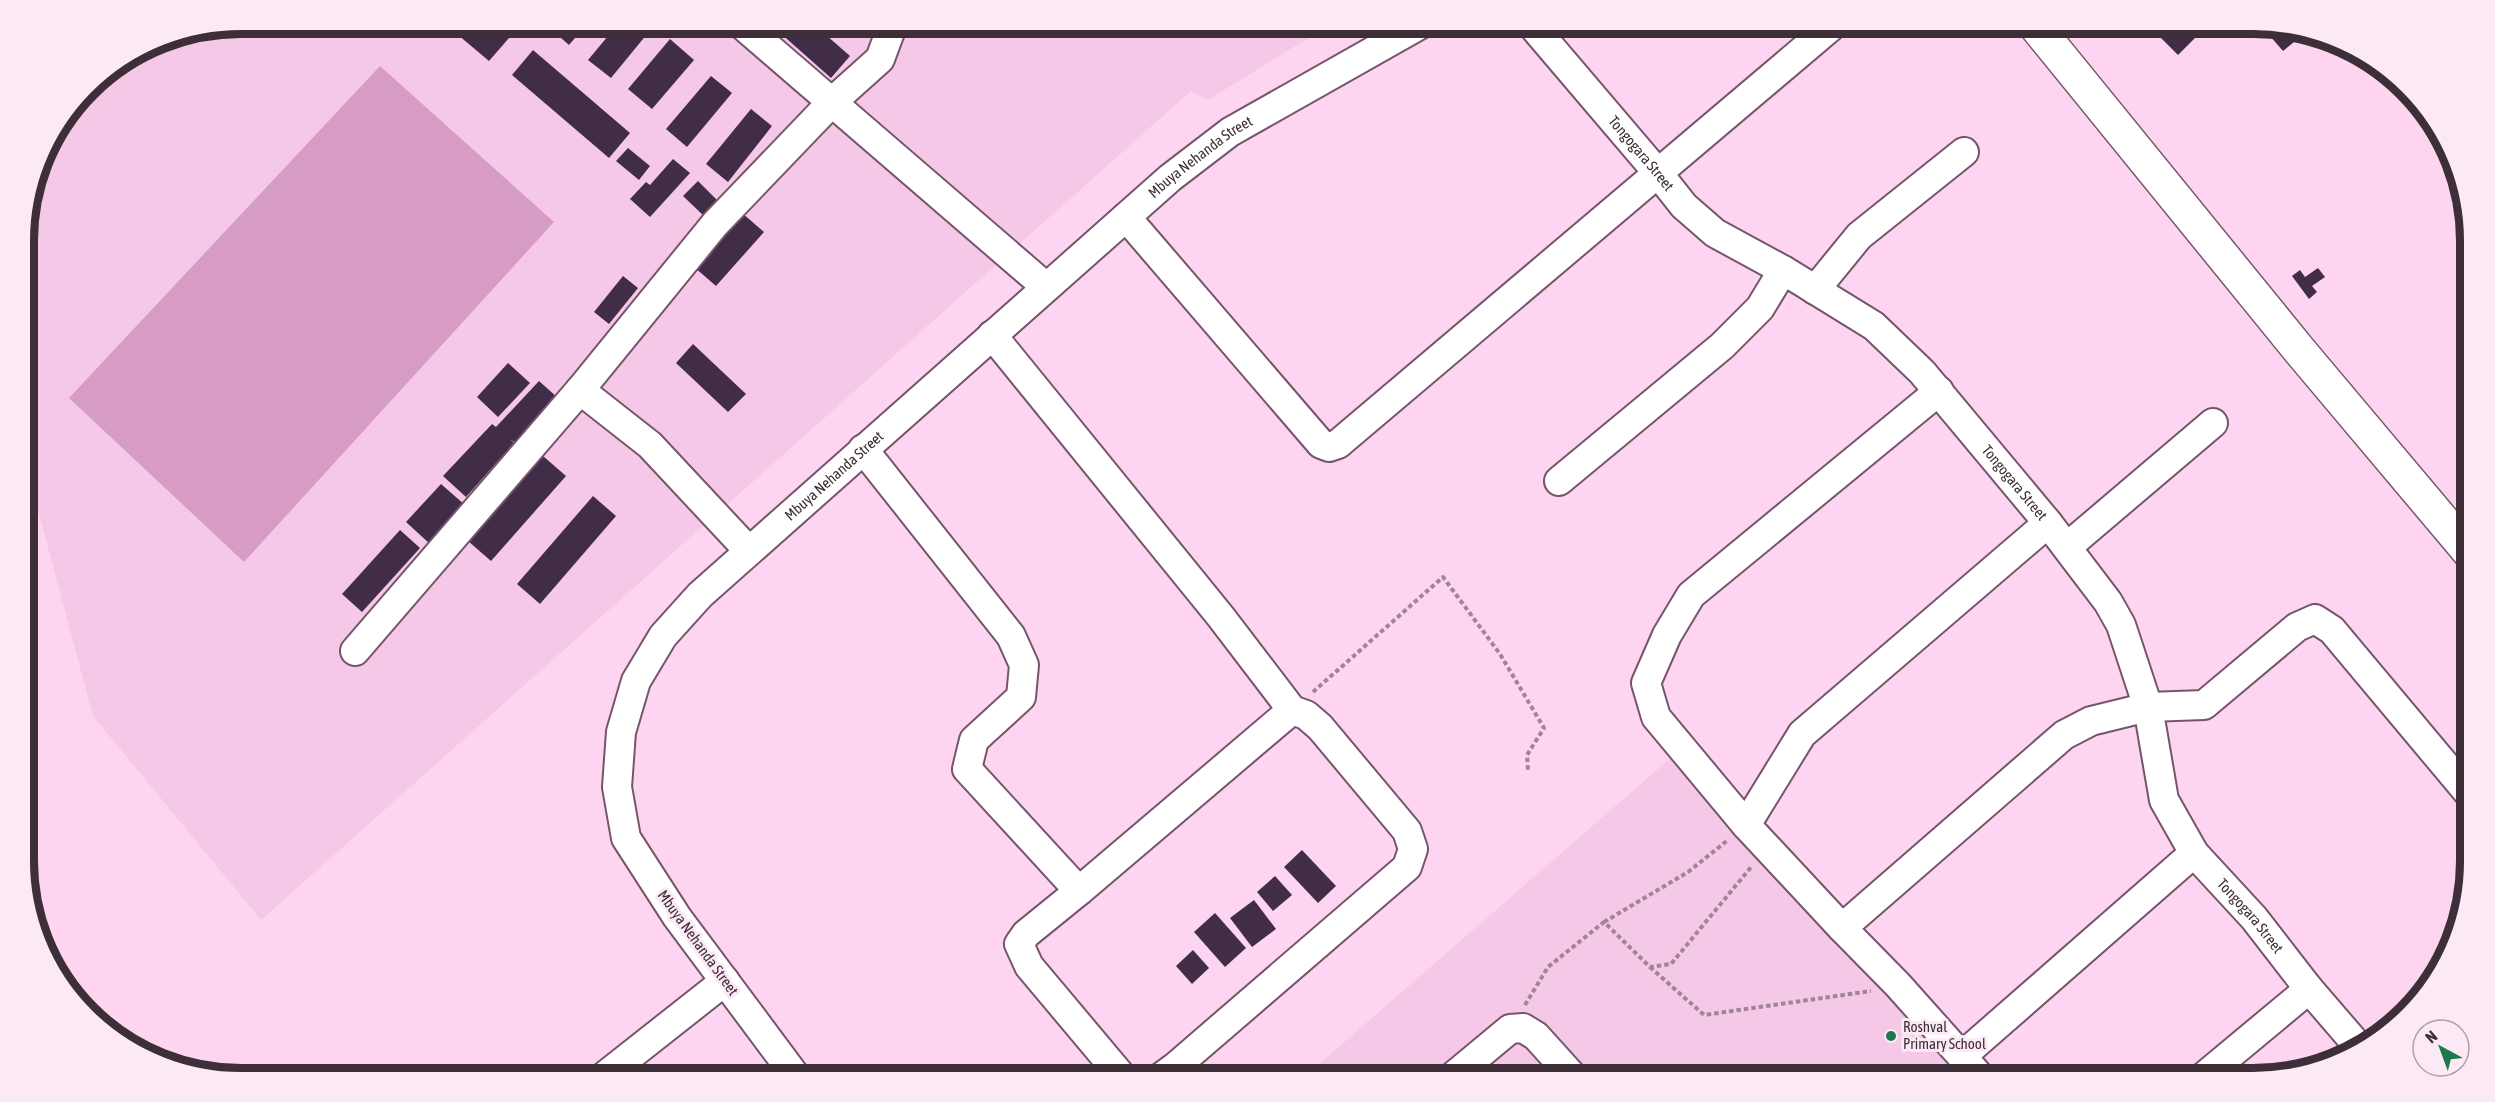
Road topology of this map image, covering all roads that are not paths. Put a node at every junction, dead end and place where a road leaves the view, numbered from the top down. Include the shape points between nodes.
1 (753, 34) edge
2 (889, 34) edge
3 (1403, 34) edge
4 (1540, 34) edge
5 (1822, 34) edge
6 (2042, 34) edge
7 (832, 102) junction
8 (1964, 152) dead end
9 (1657, 172) junction
10 (1126, 217) junction
11 (1783, 270) junction
12 (1046, 287) junction
13 (1815, 290) junction
14 (992, 335) junction
15 (580, 390) junction
16 (1939, 391) junction
17 (2212, 423) dead end
18 (863, 449) junction
19 (1559, 481) dead end
20 (2048, 523) junction
21 (2460, 541) edge
22 (2067, 547) junction
23 (749, 551) junction
24 (355, 651) dead end
25 (2148, 707) junction
26 (1292, 710) junction
27 (2460, 783) edge
28 (1746, 825) junction
29 (2194, 853) junction
30 (1079, 891) junction
31 (1842, 928) junction
32 (725, 981) junction
33 (2309, 989) junction
34 (2354, 1041) edge
35 (1962, 1056) junction
36 (1464, 1067) edge
37 (1564, 1067) edge
38 (1972, 1067) edge
39 (2215, 1067) edge
40 (615, 1068) edge
41 (789, 1068) edge
42 (1114, 1068) edge
43 (1174, 1068) edge

1 - 7 street
2 - 7 street via 880,59
3 - 10 street, Mbuya Nehanda Street via 1230,132
4 - 9 street, Tongogara Street
5 - 9 street
6 - 21 main road
7 - 12 street
7 - 15 street via 715,224
8 - 13 street via 1859,236
9 - 10 street via 1338,444 1329,447 1321,444
9 - 11 street, Tongogara Street via 1684,206 1715,232
10 - 12 street, Mbuya Nehanda Street
11 - 13 street, Tongogara Street
11 - 19 street via 1760,308 1722,346
12 - 14 street, Mbuya Nehanda Street
13 - 16 street, Tongogara Street via 1875,326
14 - 18 street, Mbuya Nehanda Street
14 - 26 street
15 - 23 street via 650,445
15 - 24 street
16 - 20 street, Tongogara Street
16 - 28 street via 1691,596 1667,635 1646,683 1656,717
17 - 22 street
18 - 23 street, Mbuya Nehanda Street
18 - 30 street via 1011,636 1024,665 1021,697 974,740 967,769
20 - 22 street, Tongogara Street
20 - 28 street via 1802,734
22 - 25 street, Tongogara Street via 2121,625
23 - 32 street, Mbuya Nehanda Street via 700,595 663,636 636,681 621,732 617,788 626,838 676,917
25 - 27 street via 2204,705 2297,627 2315,620 2332,630
25 - 29 street, Tongogara Street via 2164,800
25 - 31 street via 2091,721 2064,735
26 - 30 street
26 - 43 street via 1320,727 1407,831 1413,849 1407,867
28 - 31 street
29 - 33 street, Tongogara Street via 2254,918
29 - 35 street
30 - 42 street via 1019,944 1029,966
31 - 35 street
32 - 40 street
32 - 41 street, Mbuya Nehanda Street
33 - 34 street, Tongogara Street
33 - 39 street
35 - 38 street
36 - 37 street via 1510,1029 1523,1028 1536,1036

